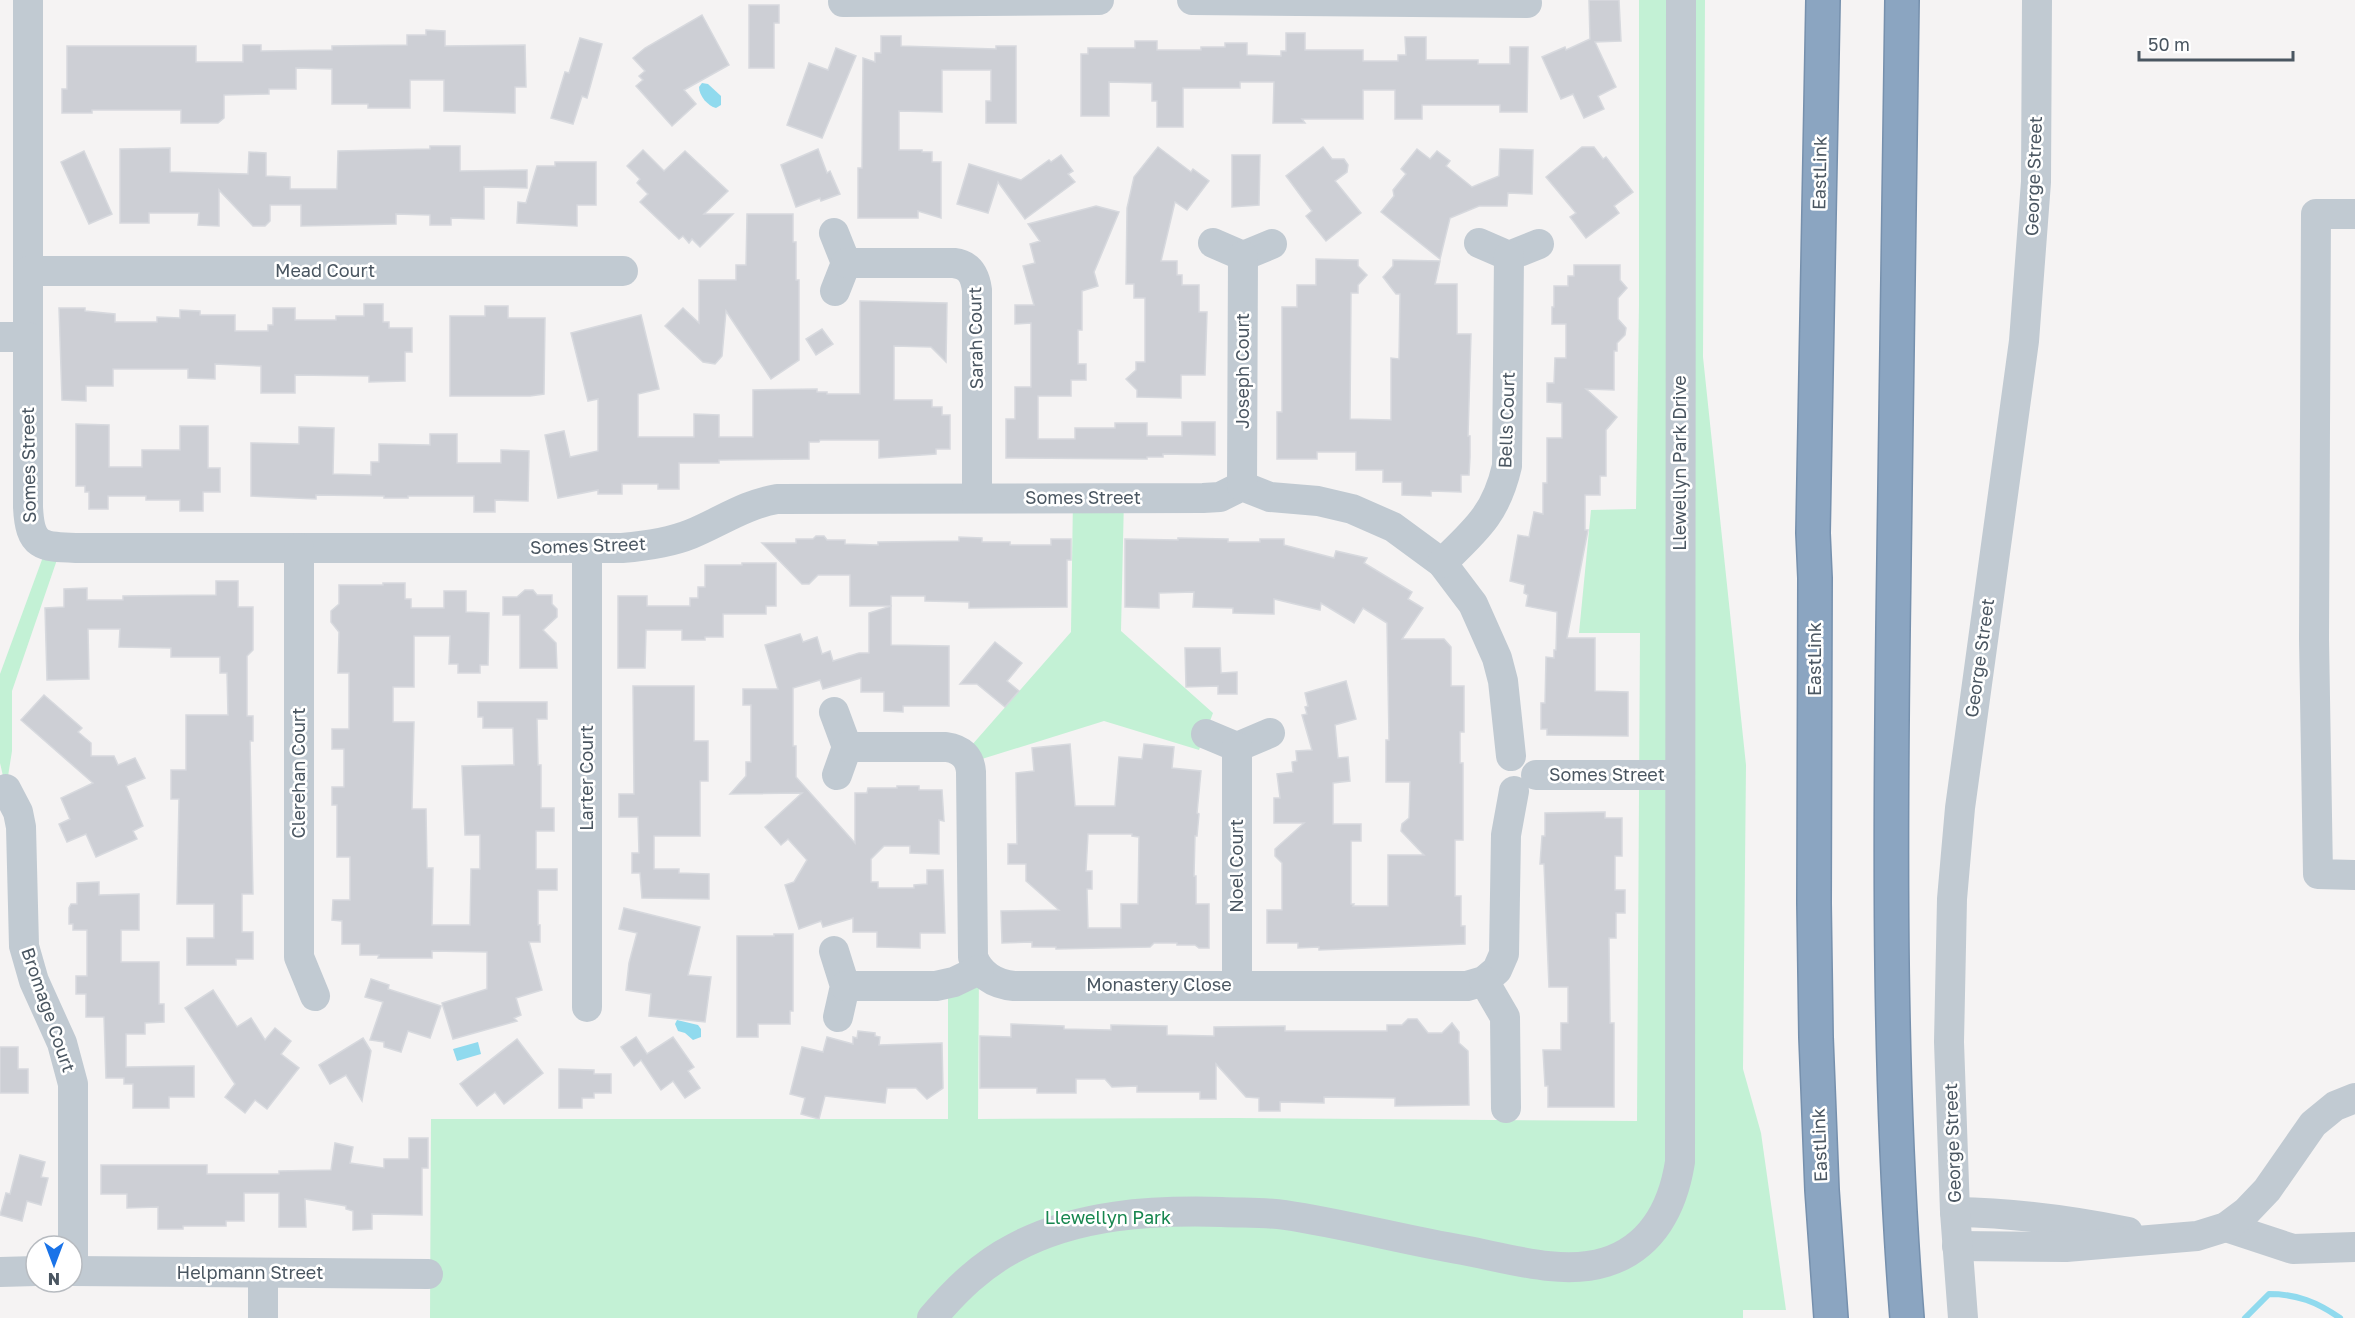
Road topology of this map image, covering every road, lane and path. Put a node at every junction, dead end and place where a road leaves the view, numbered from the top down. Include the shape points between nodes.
1 (28, 0) edge
2 (1099, 0) edge
3 (1192, 0) edge
4 (1681, 0) edge
5 (1823, 0) edge
6 (1902, 0) edge
7 (2037, 0) edge
8 (843, 2) dead end
9 (1527, 3) dead end
10 (2355, 214) edge
11 (834, 233) dead end
12 (1213, 243) dead end
13 (1479, 243) dead end
14 (1272, 244) dead end
15 (1539, 244) dead end
16 (1243, 256) junction
17 (1509, 256) junction
18 (846, 263) junction
19 (28, 271) junction
20 (623, 271) dead end
21 (835, 291) dead end
22 (14, 337) edge
23 (1242, 486) junction
24 (977, 498) junction
25 (299, 548) junction
26 (587, 549) junction
27 (1442, 563) junction
28 (834, 712) dead end
29 (1206, 734) dead end
30 (1269, 734) dead end
31 (847, 747) junction
32 (1237, 747) junction
33 (837, 775) dead end
34 (1679, 775) junction
35 (1525, 783) junction
36 (6, 789) dead end
37 (2355, 875) edge
38 (834, 951) dead end
39 (979, 970) junction
40 (1484, 981) junction
41 (1237, 985) junction
42 (845, 986) junction
43 (315, 996) dead end
44 (587, 1007) dead end
45 (838, 1017) dead end
46 (2355, 1098) edge
47 (1506, 1108) dead end
48 (1955, 1212) junction
49 (2226, 1227) junction
50 (73, 1234) edge
51 (2160, 1238) junction
52 (1957, 1246) junction
53 (2355, 1247) edge
54 (24, 1271) edge
55 (84, 1271) edge
56 (0, 1272) edge
57 (263, 1273) junction
58 (428, 1274) dead end
59 (262, 1318) edge
60 (932, 1318) edge
61 (1831, 1318) edge
62 (1907, 1318) edge
63 (1963, 1318) edge

1 - 19 street, Somes Street
2 - 8 street
3 - 9 street
4 - 34 street, Llewellyn Park Drive
5 - 61 highway, EastLink via 1813,533 1814,903 1822,1190
6 - 62 highway via 1890,868 1891,1019
7 - 48 street, George Street via 2036,182 2029,289 1952,899 1949,1042
10 - 37 street via 2316,214 2313,390 2318,874
11 - 18 street
12 - 16 street
13 - 17 street
14 - 16 street
15 - 17 street
16 - 23 street, Joseph Court
17 - 27 street, Bells Court via 1508,466 1500,494 1489,512
18 - 21 street
18 - 24 street, Sarah Court via 954,263 973,273 977,290
19 - 20 street, Mead Court
19 - 22 street, Somes Street
22 - 25 street, Somes Street via 30,530 34,539 61,548
23 - 24 street, Somes Street via 1220,497 1203,498
23 - 27 street via 1270,497 1318,501 1360,512 1393,527
24 - 26 street, Somes Street via 777,499 760,502 688,535 654,544
25 - 26 street, Somes Street
25 - 43 street, Clerehan Court via 299,957
26 - 44 street, Larter Court
27 - 35 street via 1473,604 1497,658 1511,756 1502,763 1499,775 1504,786
28 - 31 street
29 - 32 street
30 - 32 street
31 - 33 street
31 - 39 street via 946,747 958,750 968,760 972,772 972,950
32 - 41 street, Noel Court
34 - 35 street, Somes Street
34 - 60 street, Llewellyn Park Drive via 1680,1162 1671,1203 1662,1219 1625,1254 1587,1266 1551,1265 1284,1215 1140,1212 1069,1227 1014,1248 967,1280
35 - 40 street via 1506,835 1505,944 1497,970
36 - 50 street, Bromage Court via 21,827 28,965 62,1043 73,1084
38 - 42 street
39 - 41 street, Monastery Close via 998,983 1014,986
39 - 42 street via 936,986
40 - 41 street, Monastery Close via 1467,986
40 - 47 street via 1506,1023
42 - 45 street
46 - 49 street via 2335,1106 2313,1124 2267,1190
48 - 51 street via 2066,1219
48 - 52 street, George Street
49 - 51 street via 2197,1236
49 - 53 street via 2293,1250
51 - 52 street via 2066,1247
52 - 63 street, George Street
54 - 56 street
55 - 57 street, Helpmann Street
57 - 58 street, Helpmann Street
57 - 59 street

